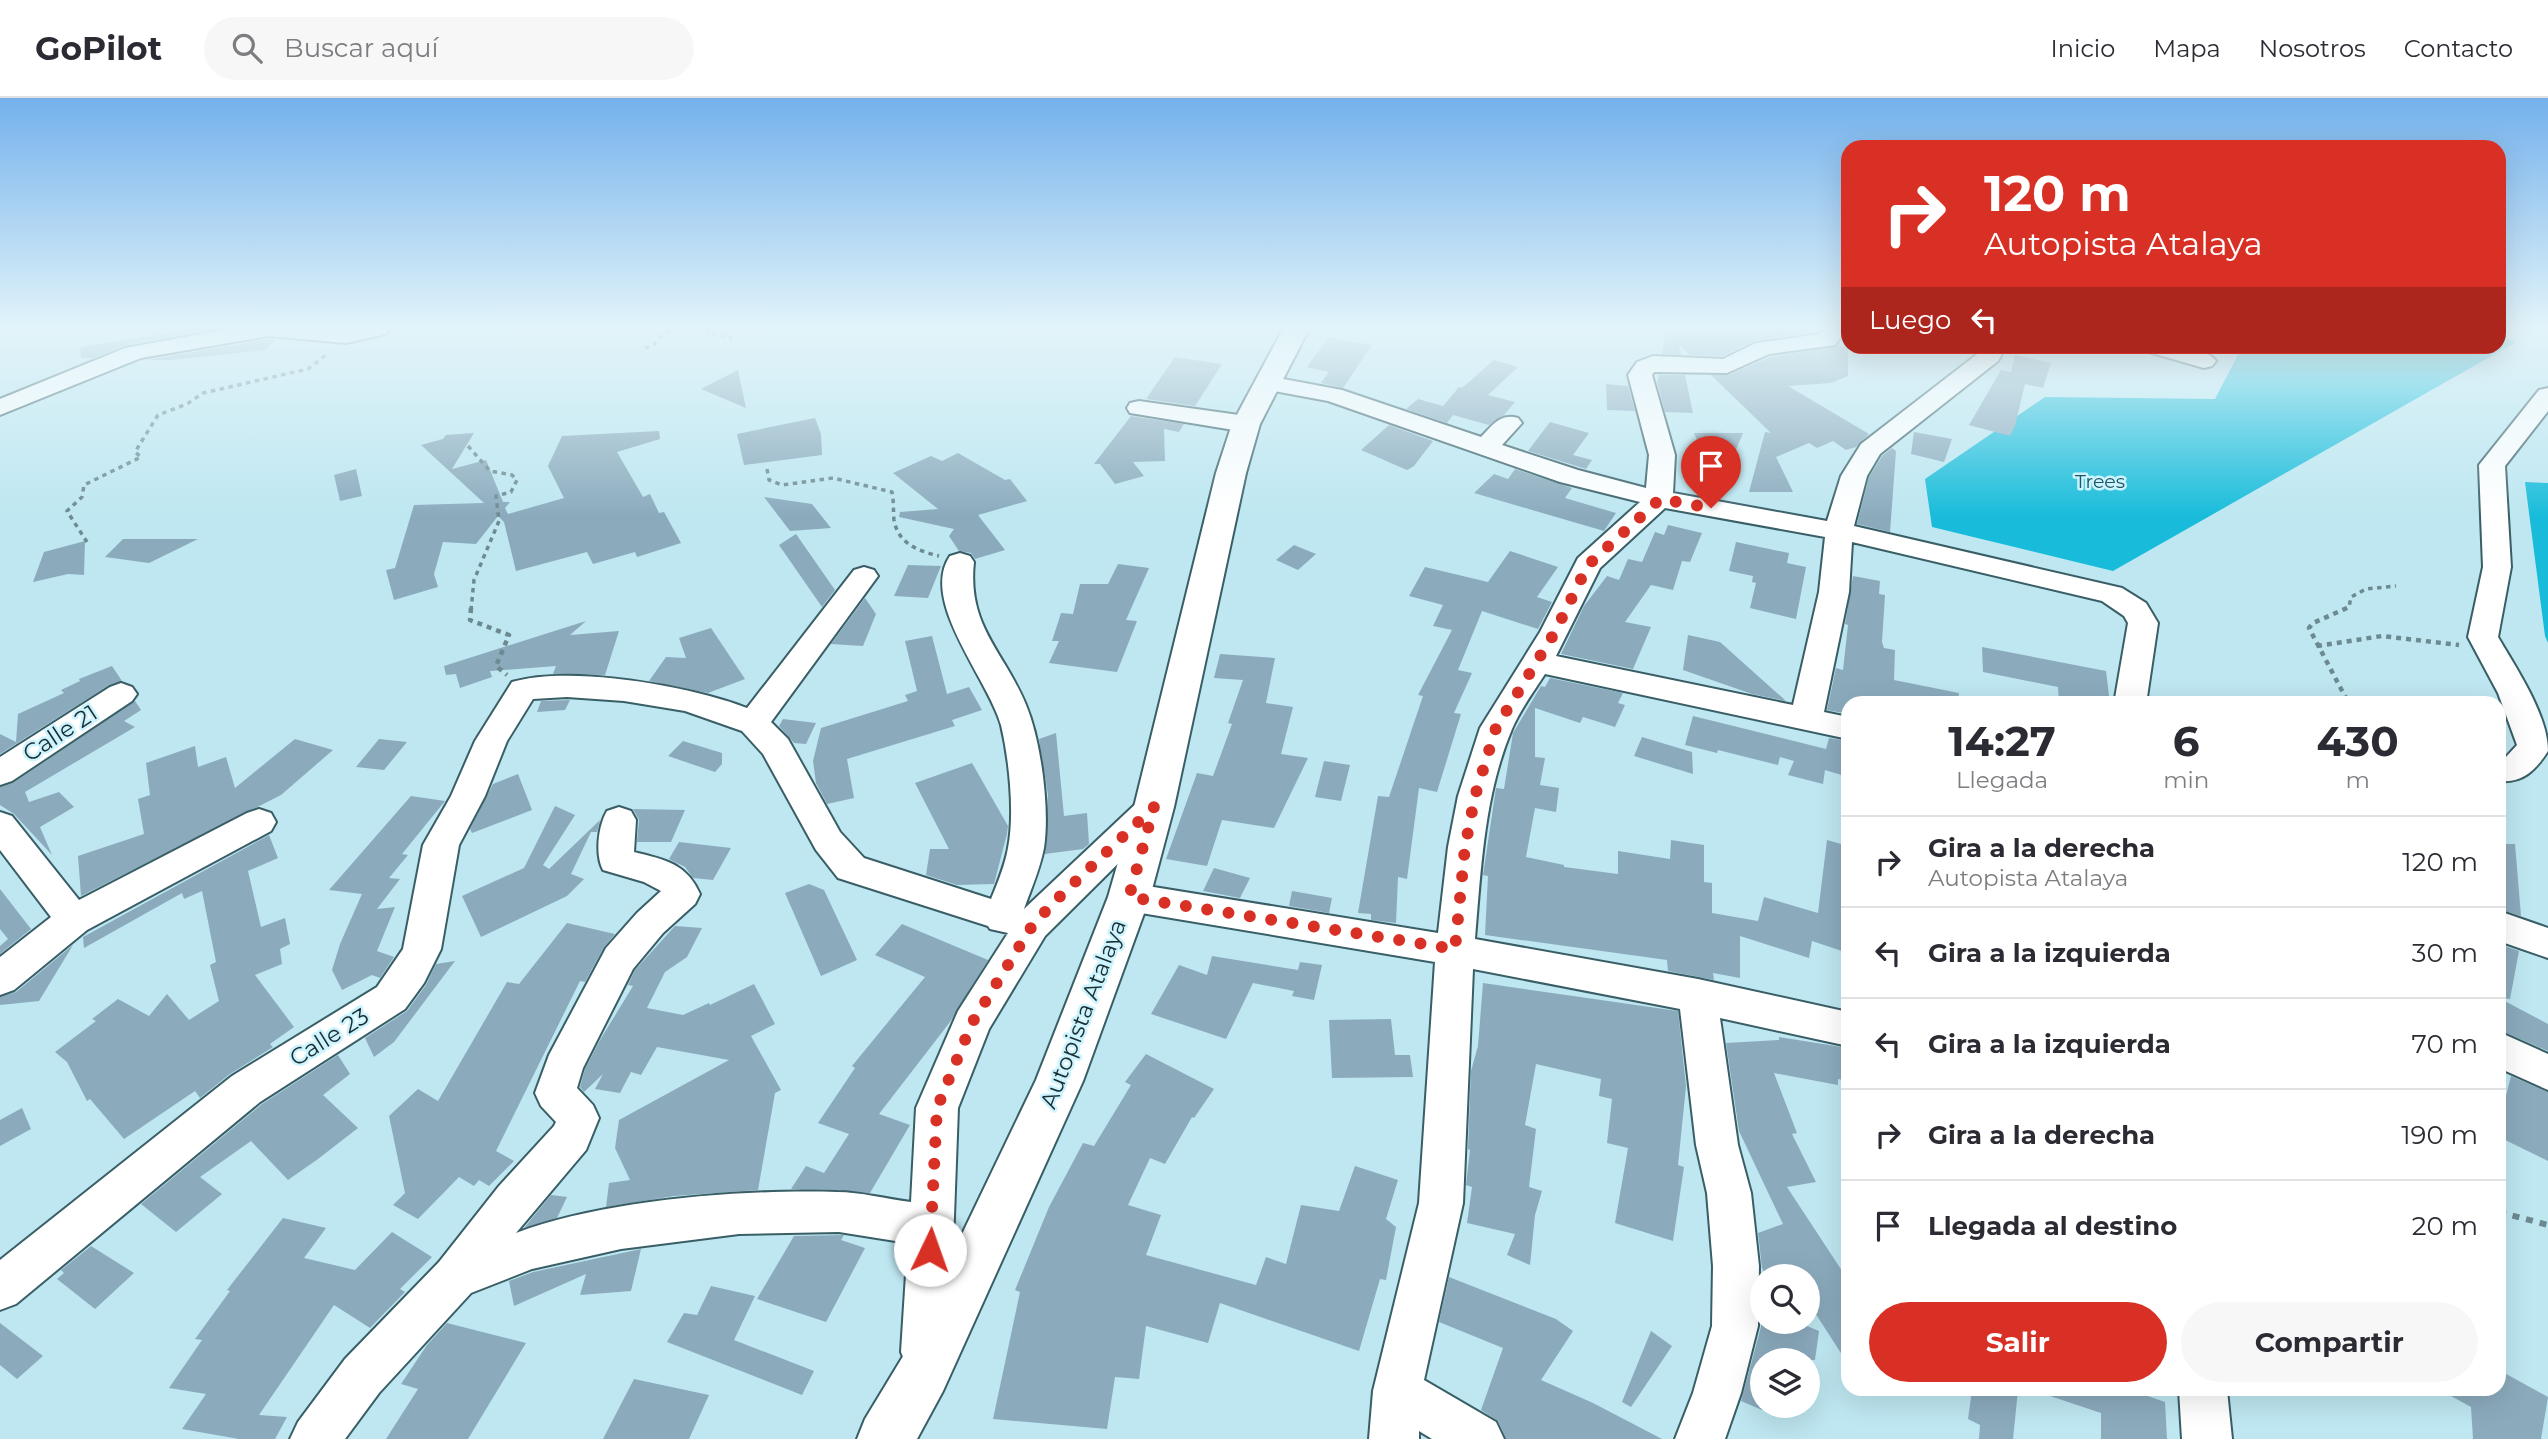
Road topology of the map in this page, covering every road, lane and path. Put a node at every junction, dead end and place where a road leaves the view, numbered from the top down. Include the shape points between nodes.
1 (40, 392) edge
2 (209, 392) edge
3 (1263, 392) edge
4 (1311, 392) edge
5 (1645, 392) edge
6 (1944, 392) edge
7 (2548, 395) edge
8 (0, 408) edge
9 (1139, 408) dead end
10 (1246, 424) junction
11 (1509, 424) dead end
12 (468, 446) dead end
13 (1485, 448) junction
14 (767, 469) dead end
15 (1660, 499) junction
16 (1839, 531) junction
17 (87, 542) dead end
18 (960, 562) joint
19 (864, 576) dead end
20 (2396, 586) dead end
21 (2483, 637) junction
22 (2317, 646) junction
23 (1538, 662) junction
24 (523, 689) junction
25 (121, 694) dead end
26 (2131, 696) edge
27 (2345, 696) edge
28 (1806, 720) junction
29 (752, 723) junction
30 (1841, 727) edge
31 (2506, 770) edge
32 (0, 773) edge
33 (1154, 807) junction
34 (619, 821) dead end
35 (259, 822) dead end
36 (0, 825) edge
37 (1129, 897) junction
38 (74, 920) junction
39 (1018, 923) junction
40 (2506, 928) edge
41 (2548, 943) edge
42 (1455, 949) junction
43 (0, 979) edge
44 (1698, 995) junction
45 (1841, 1028) edge
46 (2506, 1052) edge
47 (2548, 1073) edge
48 (2506, 1214) edge
49 (2548, 1225) edge
50 (931, 1226) junction
51 (454, 1277) junction
52 (0, 1288) edge
53 (924, 1372) junction
54 (1397, 1391) junction
55 (2203, 1396) edge
56 (315, 1439) edge
57 (885, 1439) edge
58 (1394, 1439) edge
59 (1479, 1439) edge
60 (1700, 1439) edge
61 (2207, 1439) edge

1 - 8 street
2 - 17 path via 158,415 135,452 141,457 84,485 82,497 67,512
3 - 10 main road, Autopista Atalaya
4 - 13 street
5 - 15 street via 1662,455
6 - 16 street via 1870,449 1854,476
7 - 21 street via 2492,465 2497,567
9 - 10 street
10 - 33 main road, Autopista Atalaya
11 - 13 street
12 - 24 path via 489,472 512,475 516,480 510,492 496,496 499,521 474,580 470,620 509,635 496,666
13 - 15 street
14 - 18 path via 769,480 782,485 833,478 892,492 901,539 918,551
15 - 16 street
15 - 23 street via 1588,565
16 - 26 street via 2112,594 2136,610 2143,623
16 - 28 street via 1834,592
18 - 39 street via 957,575 962,611 1017,723 1026,846
19 - 29 street
20 - 22 path via 2366,589 2351,597 2349,607 2313,623 2309,628
21 - 22 path via 2454,646 2382,636
21 - 31 street via 2514,692 2534,747 2513,770
22 - 27 path
23 - 28 street
23 - 42 street via 1496,728 1475,796
24 - 29 street via 567,687 685,700
24 - 52 street, Calle 23 via 491,741 441,845 422,949 391,998 246,1089
25 - 32 street, Calle 21
28 - 30 street
29 - 39 street via 776,747 828,841 851,868
33 - 37 main road, Autopista Atalaya
33 - 39 street via 1055,901
34 - 51 street via 616,862 673,878 682,894 619,959 563,1067 555,1093 578,1118 571,1137
35 - 38 street
36 - 38 street
37 - 42 street
37 - 53 main road, Autopista Atalaya via 1059,1081
38 - 43 street
39 - 50 street via 937,1108
40 - 41 street
42 - 44 street
42 - 54 street via 1441,1203
44 - 45 street
44 - 60 street via 1737,1266 1735,1326
46 - 47 street
48 - 49 path
50 - 51 street via 839,1212 739,1214 608,1230 532,1248
50 - 53 street
51 - 56 street via 362,1376
53 - 57 main road, Autopista Atalaya
54 - 58 street
54 - 59 street
55 - 61 street

